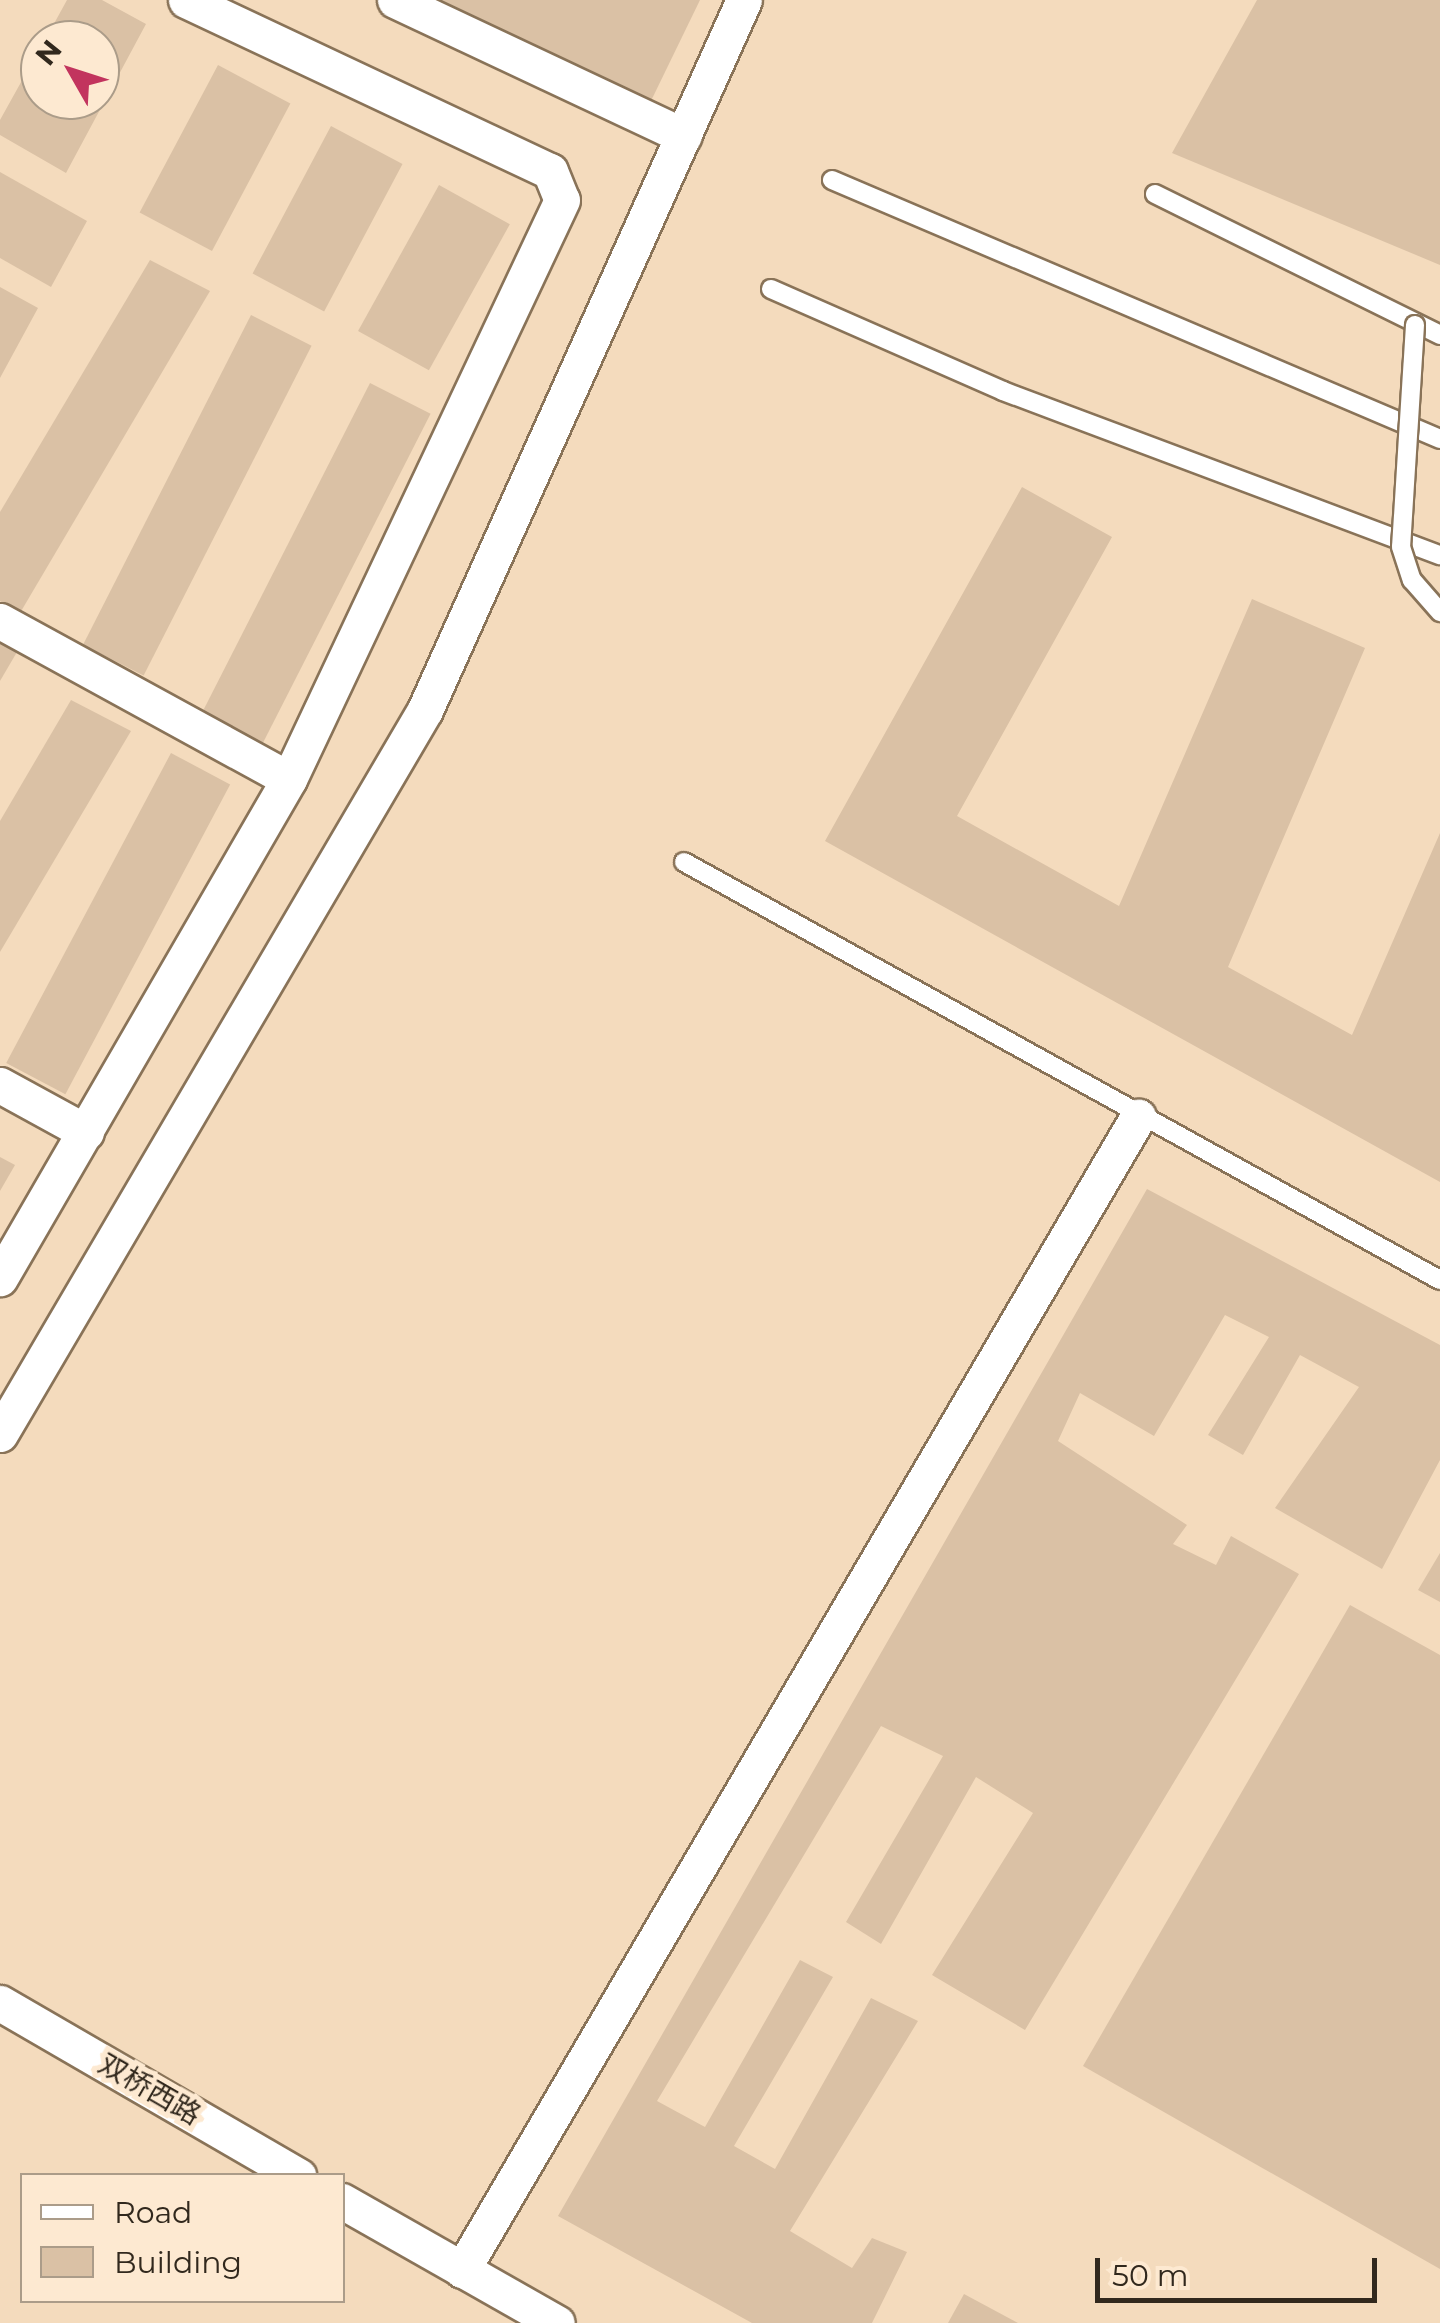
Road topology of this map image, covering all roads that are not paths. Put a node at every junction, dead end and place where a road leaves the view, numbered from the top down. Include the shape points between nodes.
1 (186, 0) edge
2 (395, 0) edge
3 (744, 0) edge
4 (684, 136) junction
5 (832, 180) dead end
6 (1155, 194) dead end
7 (771, 289) dead end
8 (1415, 325) junction
9 (1440, 335) edge
10 (1440, 439) edge
11 (1440, 555) edge
12 (1440, 612) edge
13 (0, 621) edge
14 (289, 779) junction
15 (684, 862) dead end
16 (0, 1085) edge
17 (1138, 1117) junction
18 (86, 1132) junction
19 (0, 1278) edge
20 (1440, 1280) edge
21 (0, 1434) edge
22 (0, 2003) edge
23 (294, 2173) edge
24 (345, 2202) edge
25 (462, 2270) junction
26 (558, 2323) edge

1 - 14 street via 550,171 562,200
2 - 4 street
3 - 4 street
4 - 21 street via 425,710
5 - 10 lane
6 - 8 lane
7 - 11 lane via 1003,391
8 - 9 lane
8 - 12 lane, bridge via 1401,547 1412,580
13 - 14 street
14 - 18 street
15 - 17 lane
16 - 18 street
17 - 20 lane
17 - 25 street
18 - 19 street
22 - 23 street, 双桥西路
24 - 25 street
25 - 26 street

